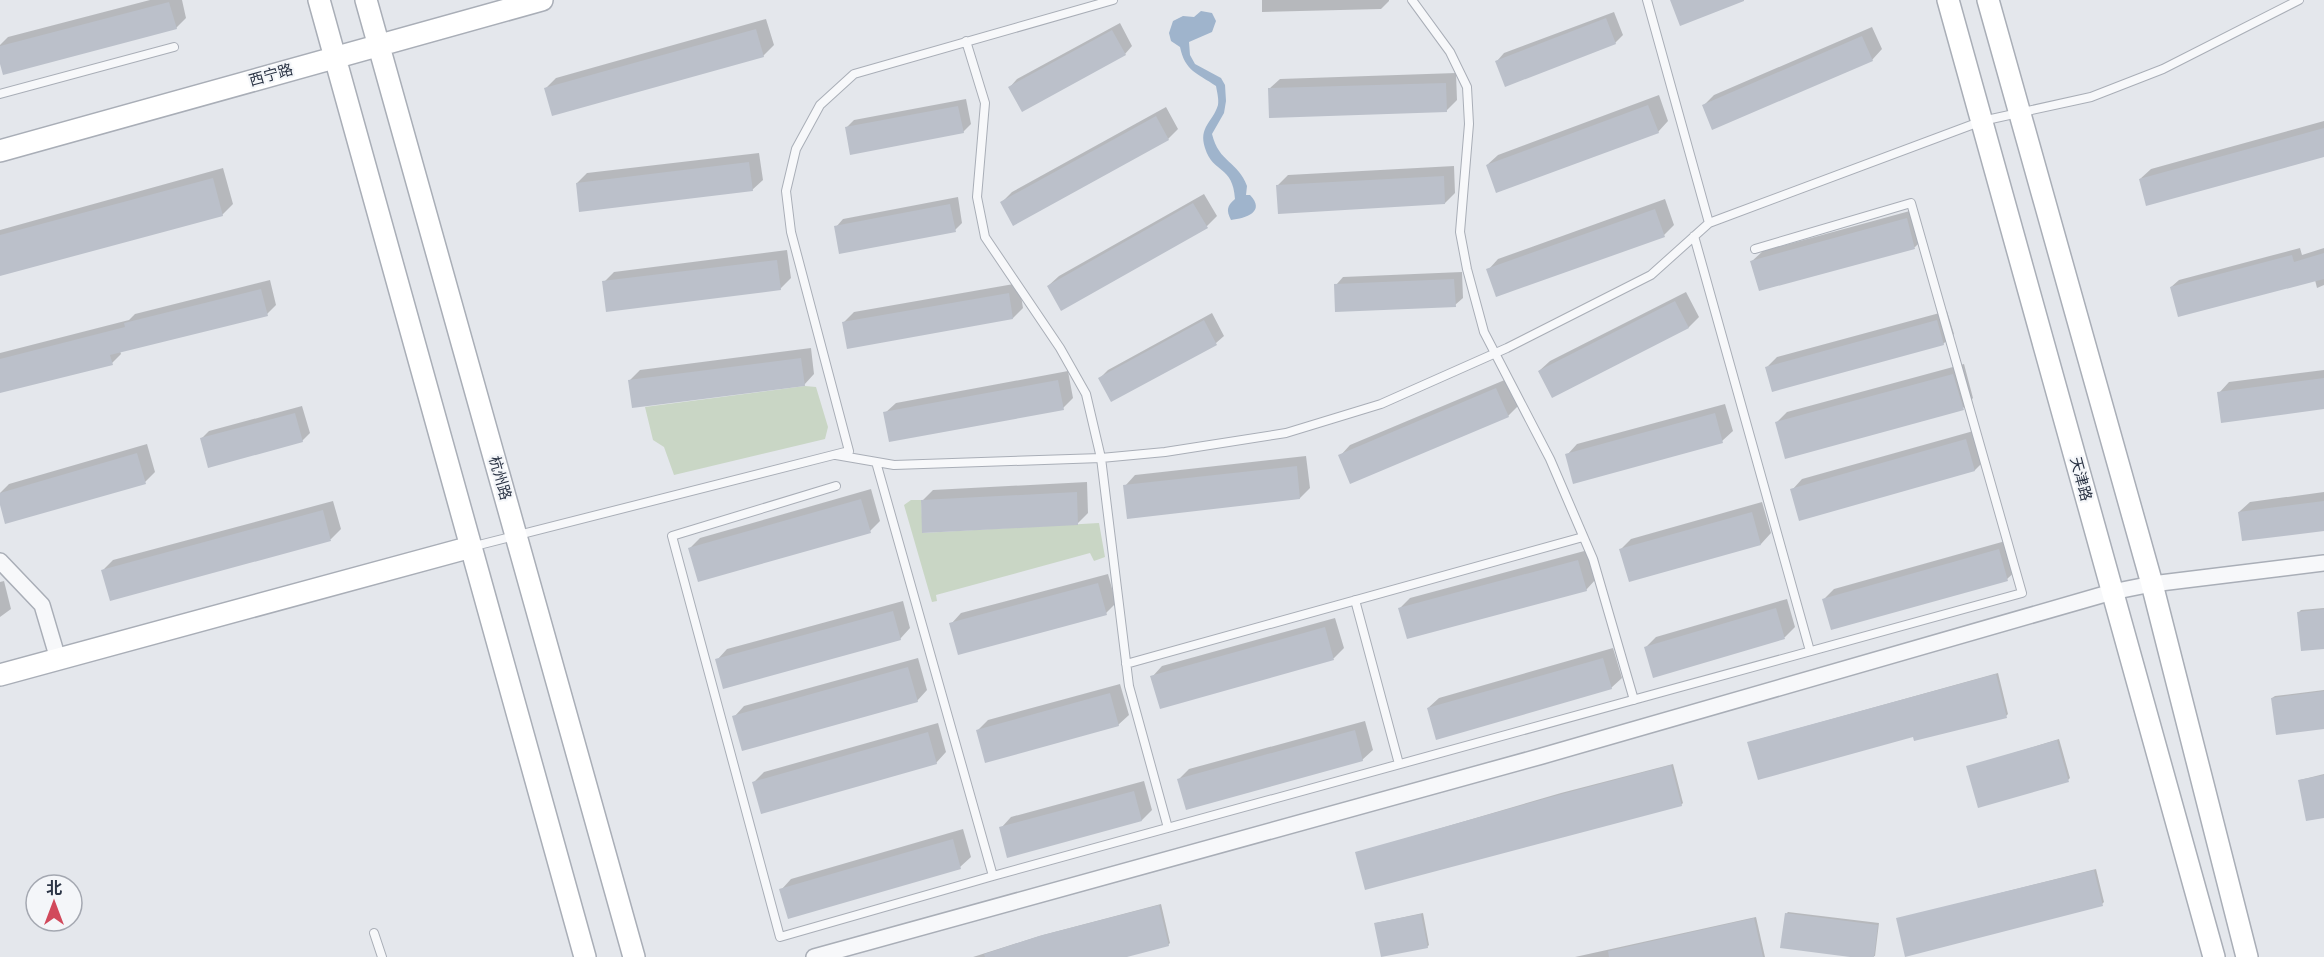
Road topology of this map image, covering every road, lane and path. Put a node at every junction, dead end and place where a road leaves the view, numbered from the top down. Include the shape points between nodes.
1 (319, 0) edge
2 (366, 0) edge
3 (542, 0) edge
4 (1113, 0) edge
5 (1412, 0) edge
6 (1647, 0) edge
7 (1948, 0) edge
8 (1988, 0) edge
9 (2300, 0) edge
10 (966, 41) junction
11 (379, 45) junction
12 (174, 47) dead end
13 (335, 58) junction
14 (0, 94) edge
15 (2020, 114) junction
16 (1982, 121) junction
17 (0, 151) edge
18 (1709, 223) junction
19 (1694, 236) junction
20 (1755, 249) dead end
21 (1496, 353) junction
22 (836, 455) junction
23 (1101, 458) junction
24 (876, 462) junction
25 (836, 486) dead end
26 (516, 535) junction
27 (1583, 537) junction
28 (471, 547) junction
29 (0, 561) edge
30 (2324, 563) edge
31 (2152, 584) junction
32 (2112, 592) junction
33 (1354, 600) junction
34 (1810, 651) junction
35 (58, 659) junction
36 (1126, 663) junction
37 (0, 675) edge
38 (1634, 700) junction
39 (1399, 764) junction
40 (1168, 828) junction
41 (993, 876) junction
42 (375, 933) dead end
43 (382, 957) edge
44 (585, 957) edge
45 (634, 957) edge
46 (814, 957) edge
47 (2214, 957) edge
48 (2247, 957) edge

1 - 13 street
2 - 11 street, 杭州路
3 - 11 street, 西宁路
4 - 10 lane
5 - 21 lane via 1450,52 1467,87 1469,124 1460,232 1484,332
6 - 18 lane
7 - 16 street, 天津路
8 - 15 street
9 - 15 lane via 2163,69 2091,97
10 - 22 lane via 854,74 820,105 796,149 786,191 790,222 849,451
10 - 23 lane via 985,104 977,197 985,237 1060,348 1086,394
11 - 13 street, 西宁路
11 - 26 street, 杭州路
12 - 14 lane
13 - 17 street, 西宁路
13 - 28 street
15 - 16 lane
15 - 31 street
16 - 18 lane
16 - 32 street, 天津路
18 - 19 lane
19 - 21 lane via 1651,275
19 - 34 lane
20 - 34 lane via 1911,204 2022,593
21 - 23 lane via 1381,404 1286,433
21 - 27 lane via 1550,459
22 - 24 lane
22 - 26 lane
23 - 24 lane via 894,465
23 - 36 lane
24 - 41 lane
25 - 41 lane via 672,536 780,937
26 - 28 lane
26 - 45 street, 杭州路
27 - 33 lane
27 - 38 lane
28 - 35 street
28 - 44 street
29 - 35 street via 42,605
30 - 31 street
31 - 32 street
31 - 48 street
32 - 46 street via 1542,756
32 - 47 street, 天津路
33 - 36 lane
33 - 39 lane
34 - 38 lane
35 - 37 street
36 - 40 lane
38 - 39 lane
39 - 40 lane
40 - 41 lane
42 - 43 lane

